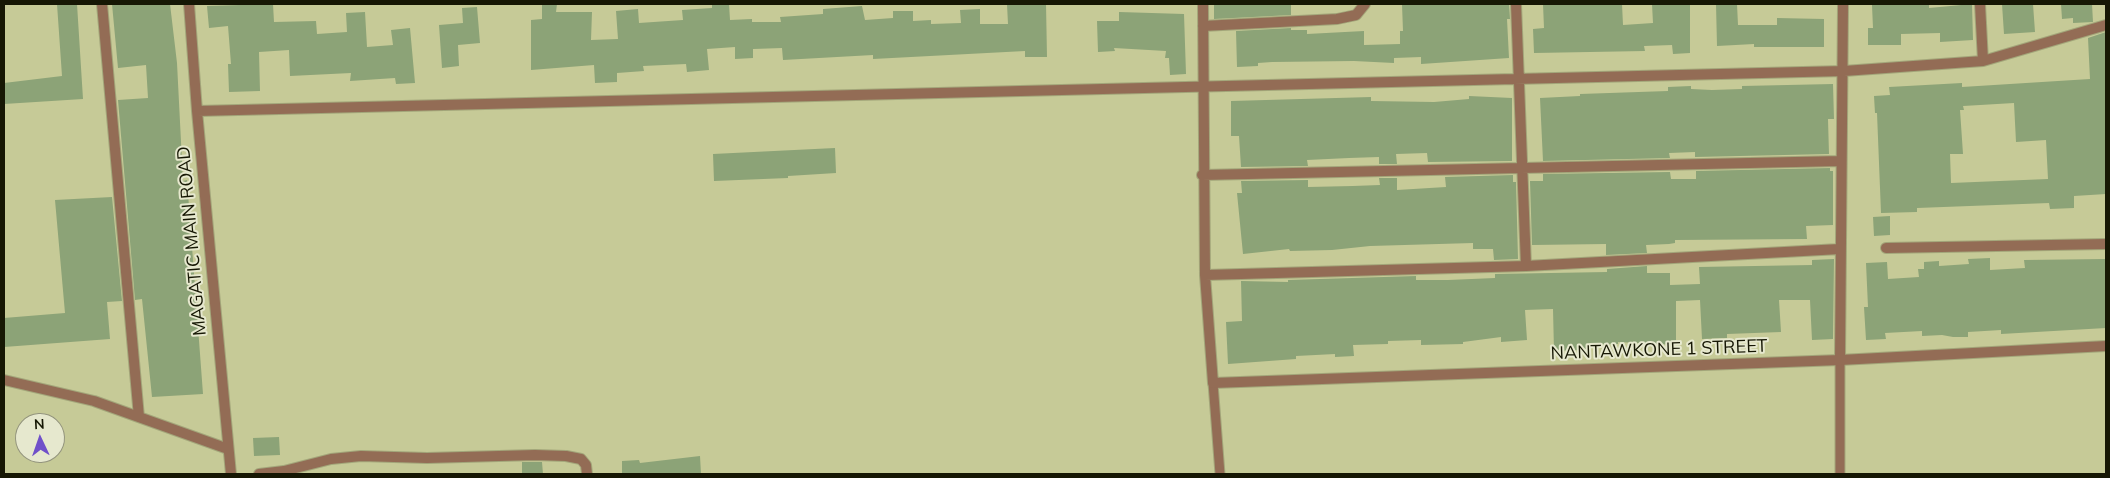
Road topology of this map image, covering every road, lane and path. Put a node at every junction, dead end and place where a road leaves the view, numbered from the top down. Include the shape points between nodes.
1 (102, 4) edge
2 (189, 4) edge
3 (1203, 4) edge
4 (1365, 4) edge
5 (1516, 4) edge
6 (1844, 4) edge
7 (1980, 4) edge
8 (2106, 25) edge
9 (1202, 26) junction
10 (1982, 61) junction
11 (1844, 71) junction
12 (1520, 78) junction
13 (1202, 88) junction
14 (197, 111) junction
15 (1841, 161) junction
16 (1522, 168) junction
17 (1202, 175) junction
18 (2106, 244) edge
19 (1886, 248) dead end
20 (1840, 249) junction
21 (1526, 266) junction
22 (1205, 275) junction
23 (2106, 346) edge
24 (1840, 360) junction
25 (4, 380) edge
26 (1213, 383) junction
27 (139, 417) junction
28 (228, 449) junction
29 (231, 474) edge
30 (259, 474) edge
31 (587, 474) edge
32 (1220, 474) edge
33 (1840, 474) edge

1 - 27 street
2 - 14 street, MAGATIC MAIN ROAD
3 - 9 street
4 - 9 street via 1356,15 1337,19
5 - 12 street
6 - 11 street
7 - 10 street
8 - 10 street
9 - 13 street
10 - 11 street
11 - 12 street
11 - 15 street
12 - 13 street
12 - 16 street
13 - 14 street
13 - 17 street
14 - 28 street, MAGATIC MAIN ROAD
15 - 16 street
15 - 20 street
16 - 17 street
16 - 21 street
17 - 22 street
18 - 19 street
20 - 21 street
20 - 24 street
21 - 22 street
22 - 26 street
23 - 24 street, NANTAWKONE 1 STREET
24 - 26 street, NANTAWKONE 1 STREET
24 - 33 lane
25 - 27 street via 94,401
26 - 32 lane
27 - 28 street
28 - 29 street, MAGATIC MAIN ROAD
30 - 31 street via 361,456 535,455 581,459

